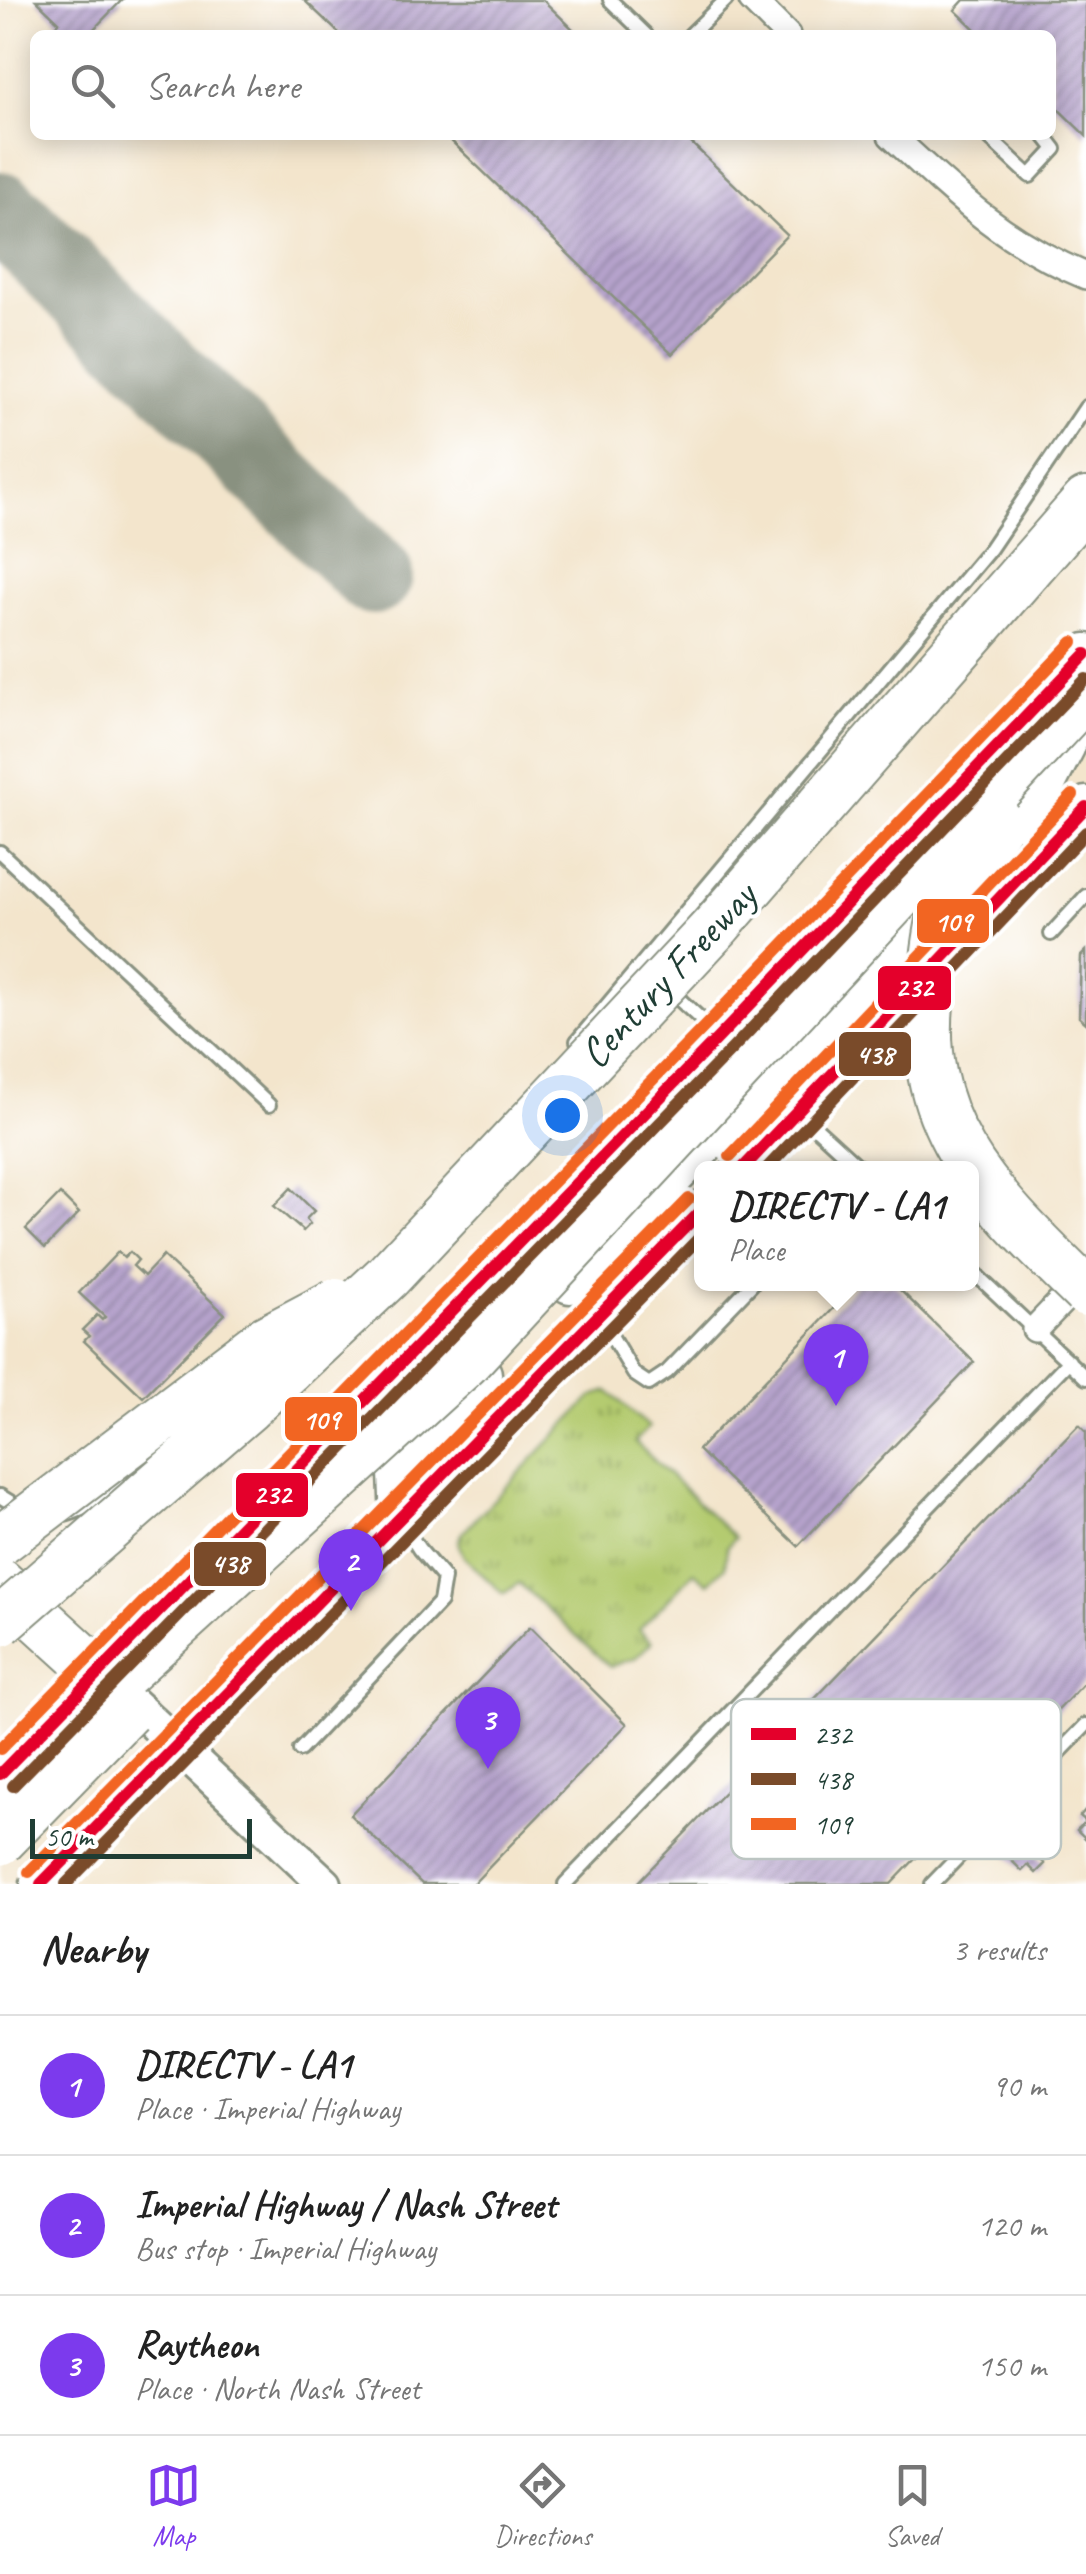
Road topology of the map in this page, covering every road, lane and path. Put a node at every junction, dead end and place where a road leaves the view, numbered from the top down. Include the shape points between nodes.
1 (610, 0) edge
2 (726, 0) edge
3 (752, 0) edge
4 (641, 30) edge
5 (695, 30) edge
6 (783, 30) edge
7 (896, 140) edge
8 (991, 140) edge
9 (1048, 140) edge
10 (1086, 276) edge
11 (1086, 407) edge
12 (1086, 502) edge
13 (1080, 682) edge
14 (1084, 812) edge
15 (0, 852) edge
16 (1086, 896) edge
17 (1051, 934) dead end
18 (641, 965) junction
19 (719, 1037) junction
20 (568, 1052) dead end
21 (766, 1082) junction
22 (269, 1106) dead end
23 (798, 1112) junction
24 (750, 1161) edge
25 (852, 1161) edge
26 (967, 1161) edge
27 (979, 1178) edge
28 (694, 1218) edge
29 (388, 1276) junction
30 (1086, 1276) edge
31 (979, 1277) edge
32 (745, 1291) edge
33 (341, 1292) dead end
34 (1086, 1292) edge
35 (600, 1316) junction
36 (1035, 1329) junction
37 (271, 1355) dead end
38 (1069, 1361) junction
39 (465, 1364) junction
40 (1086, 1378) edge
41 (199, 1417) dead end
42 (0, 1496) edge
43 (400, 1520) junction
44 (0, 1541) edge
45 (0, 1583) edge
46 (0, 1622) edge
47 (98, 1672) junction
48 (743, 1699) edge
49 (731, 1712) edge
50 (1086, 1725) edge
51 (178, 1745) junction
52 (300, 1750) dead end
53 (1061, 1751) edge
54 (0, 1774) edge
55 (0, 1786) edge
56 (0, 1841) edge
57 (956, 1859) edge
58 (41, 1884) edge
59 (325, 1884) edge
60 (565, 1884) edge
61 (932, 1884) edge

1 - 4 lane
2 - 5 lane
3 - 6 street
7 - 10 street via 972,211 1042,258
8 - 9 lane via 1030,176 1055,149
11 - 18 lane via 990,549
12 - 29 highway, Century Freeway, bridge via 717,925
13 - 19 main road
13 - 21 main road via 1066,706 1066,745 1036,801
13 - 26 highway, bridge via 946,906 926,1018 930,1072
13 - 39 highway, bridge
14 - 23 main road
15 - 22 lane
16 - 17 lane
18 - 19 lane
18 - 20 lane
19 - 21 street
19 - 47 main road
21 - 23 street
21 - 43 main road via 425,1434 399,1473
23 - 24 main road
23 - 25 lane
27 - 34 highway, bridge
28 - 35 main road
29 - 44 highway, bridge via 264,1341
29 - 46 highway, Century Freeway, bridge
30 - 36 street
31 - 36 lane
32 - 35 lane via 649,1384 634,1374
33 - 37 lane
35 - 43 main road
36 - 38 lane
38 - 40 lane
38 - 48 lane
39 - 55 highway, bridge
39 - 56 highway, bridge
41 - 42 lane via 78,1512 46,1519
43 - 51 main road
43 - 52 lane via 444,1578 440,1602
45 - 47 highway
47 - 51 street
47 - 54 main road
49 - 60 lane
50 - 53 lane
51 - 58 main road
51 - 59 street
57 - 61 lane

